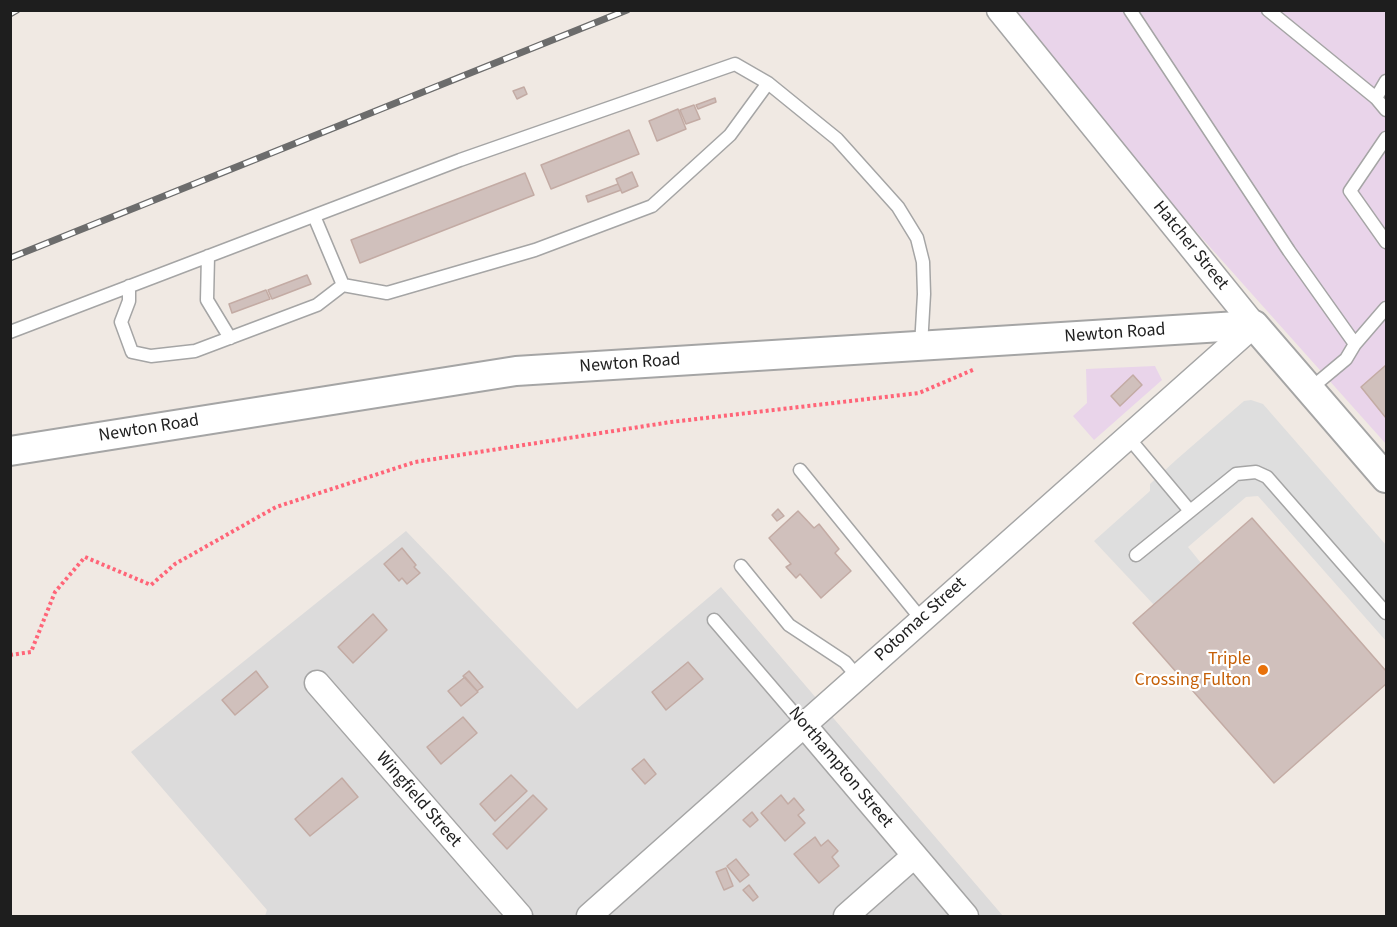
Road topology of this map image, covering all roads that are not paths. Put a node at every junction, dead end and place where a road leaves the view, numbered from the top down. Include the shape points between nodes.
1 (999, 10) edge
2 (1130, 10) edge
3 (1268, 10) edge
4 (1386, 81) edge
5 (768, 82) junction
6 (1376, 98) junction
7 (1386, 110) edge
8 (1386, 138) edge
9 (314, 216) junction
10 (1386, 242) edge
11 (208, 256) junction
12 (343, 285) junction
13 (129, 286) junction
14 (1386, 308) edge
15 (1254, 325) junction
16 (10, 332) edge
17 (230, 338) junction
18 (1355, 344) junction
19 (921, 346) junction
20 (1310, 389) junction
21 (1128, 437) junction
22 (10, 451) edge
23 (800, 470) dead end
24 (1386, 478) edge
25 (1190, 511) junction
26 (1136, 555) dead end
27 (741, 566) dead end
28 (1386, 613) edge
29 (714, 620) dead end
30 (922, 620) junction
31 (858, 677) junction
32 (317, 683) dead end
33 (804, 725) junction
34 (914, 856) junction
35 (520, 916) edge
36 (589, 916) edge
37 (846, 916) edge
38 (966, 916) edge

1 - 15 street, Hatcher Street
2 - 18 lane
3 - 6 lane
4 - 6 lane
5 - 9 lane via 735,64 460,160
5 - 12 lane via 730,135 652,206 535,250 387,293
5 - 19 lane via 837,139 898,207 916,238 924,294
6 - 7 lane
8 - 10 lane via 1350,191
9 - 11 lane
9 - 12 lane
11 - 13 lane
11 - 17 lane via 207,300
12 - 17 lane via 317,305
13 - 16 lane
13 - 17 lane via 129,301 121,322 132,352 151,356 195,351
14 - 18 lane
15 - 19 street, Newton Road
15 - 20 street, Hatcher Street
15 - 21 street, Potomac Street
18 - 20 lane via 1346,359
19 - 22 street, Newton Road via 516,371
20 - 24 street, Hatcher Street
21 - 25 lane
21 - 30 street, Potomac Street
23 - 30 lane
25 - 26 lane
25 - 28 lane via 1236,474 1256,472 1267,477
27 - 31 lane via 789,625 845,662
29 - 33 lane, Northampton Street
30 - 31 street, Potomac Street
31 - 33 street, Potomac Street
32 - 35 street, Wingfield Street
33 - 34 street, Northampton Street
33 - 36 street, Potomac Street
34 - 37 street
34 - 38 street, Northampton Street

